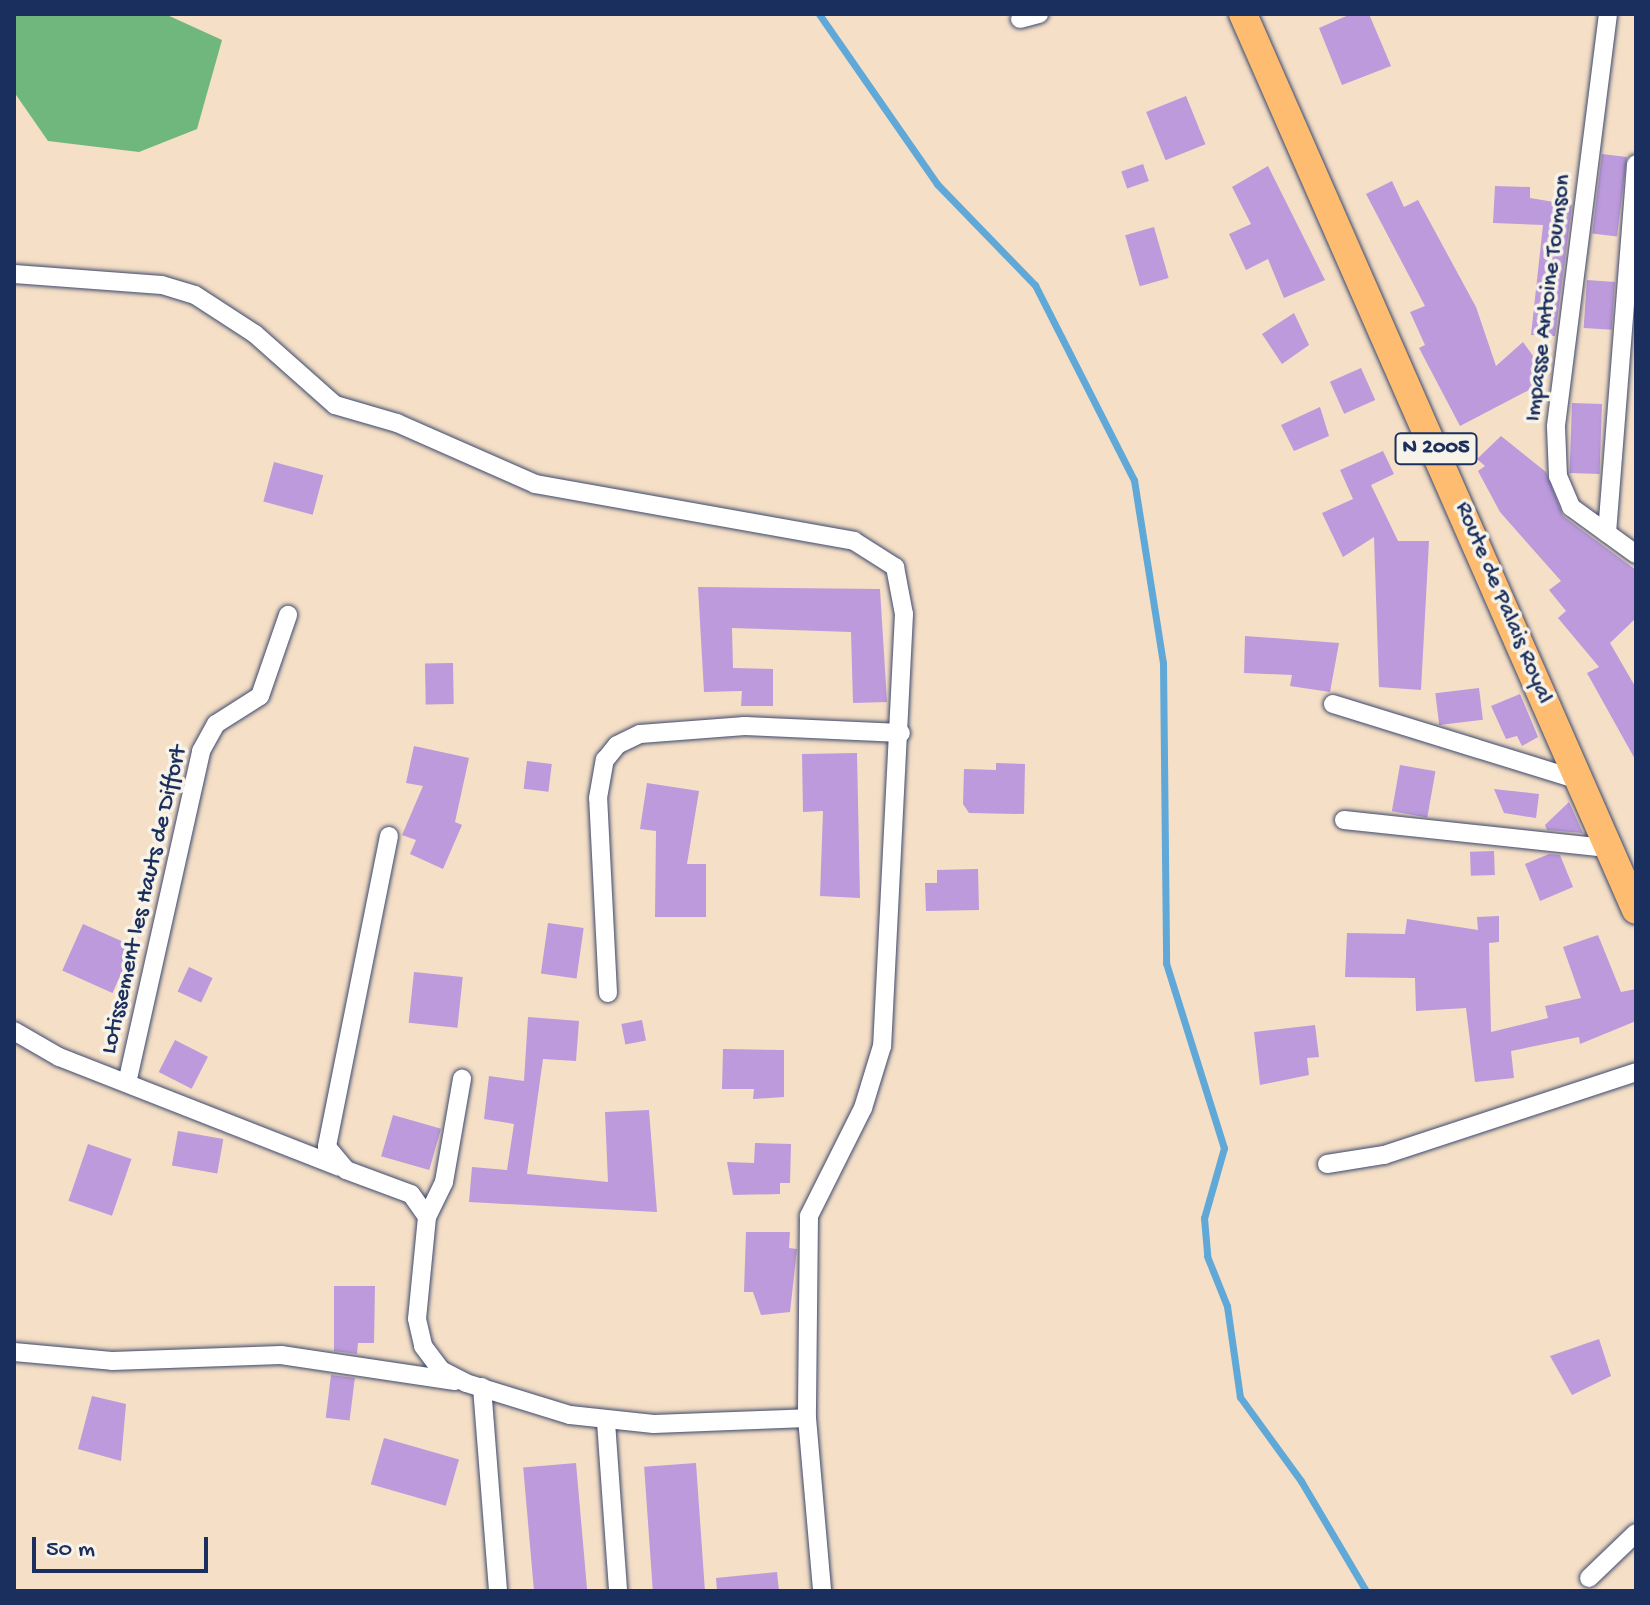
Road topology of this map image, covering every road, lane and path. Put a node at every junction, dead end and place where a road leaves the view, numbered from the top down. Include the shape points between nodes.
1 (1243, 14) edge
2 (1608, 14) edge
3 (1636, 164) edge
4 (14, 274) edge
5 (1607, 533) junction
6 (1636, 554) edge
7 (288, 615) dead end
8 (1333, 704) dead end
9 (901, 733) junction
10 (1579, 780) junction
11 (1344, 820) dead end
12 (389, 836) dead end
13 (1608, 848) junction
14 (1630, 898) edge
15 (608, 993) dead end
16 (14, 1031) edge
17 (1636, 1072) edge
18 (462, 1079) dead end
19 (127, 1083) junction
20 (1327, 1164) dead end
21 (346, 1170) junction
22 (427, 1217) junction
23 (14, 1352) edge
24 (474, 1385) junction
25 (807, 1418) junction
26 (606, 1422) junction
27 (1636, 1533) edge
28 (1589, 1578) dead end
29 (498, 1591) edge
30 (618, 1591) edge
31 (822, 1591) edge

1 - 10 main road, Route de Palais Royal / N 2005
2 - 5 street, Impasse Antoine Toumson via 1556,427 1558,476 1571,507
3 - 5 street
4 - 9 street via 139,282 195,295 255,334 335,405 410,428 535,484 877,550 901,587
5 - 6 street, Impasse Antoine Toumson
7 - 19 street, Lotissement les Hauts de Diffort via 260,696 216,724 201,751
8 - 10 street
9 - 15 street via 745,726 640,734 617,745 605,760 598,798
9 - 25 street via 882,1046 863,1108 809,1216
10 - 13 main road, Route de Palais Royal / N 2005
11 - 13 street
12 - 21 street via 328,1124 331,1161
13 - 14 main road, Route de Palais Royal / N 2005
16 - 19 street
17 - 20 street via 1384,1155
18 - 22 street via 444,1182
19 - 21 street
21 - 22 street via 411,1194
22 - 24 street via 417,1319 423,1346 441,1370
23 - 24 street via 112,1361 281,1355
24 - 26 street via 533,1408
24 - 29 street
25 - 26 street
25 - 31 street
26 - 30 street
27 - 28 street

